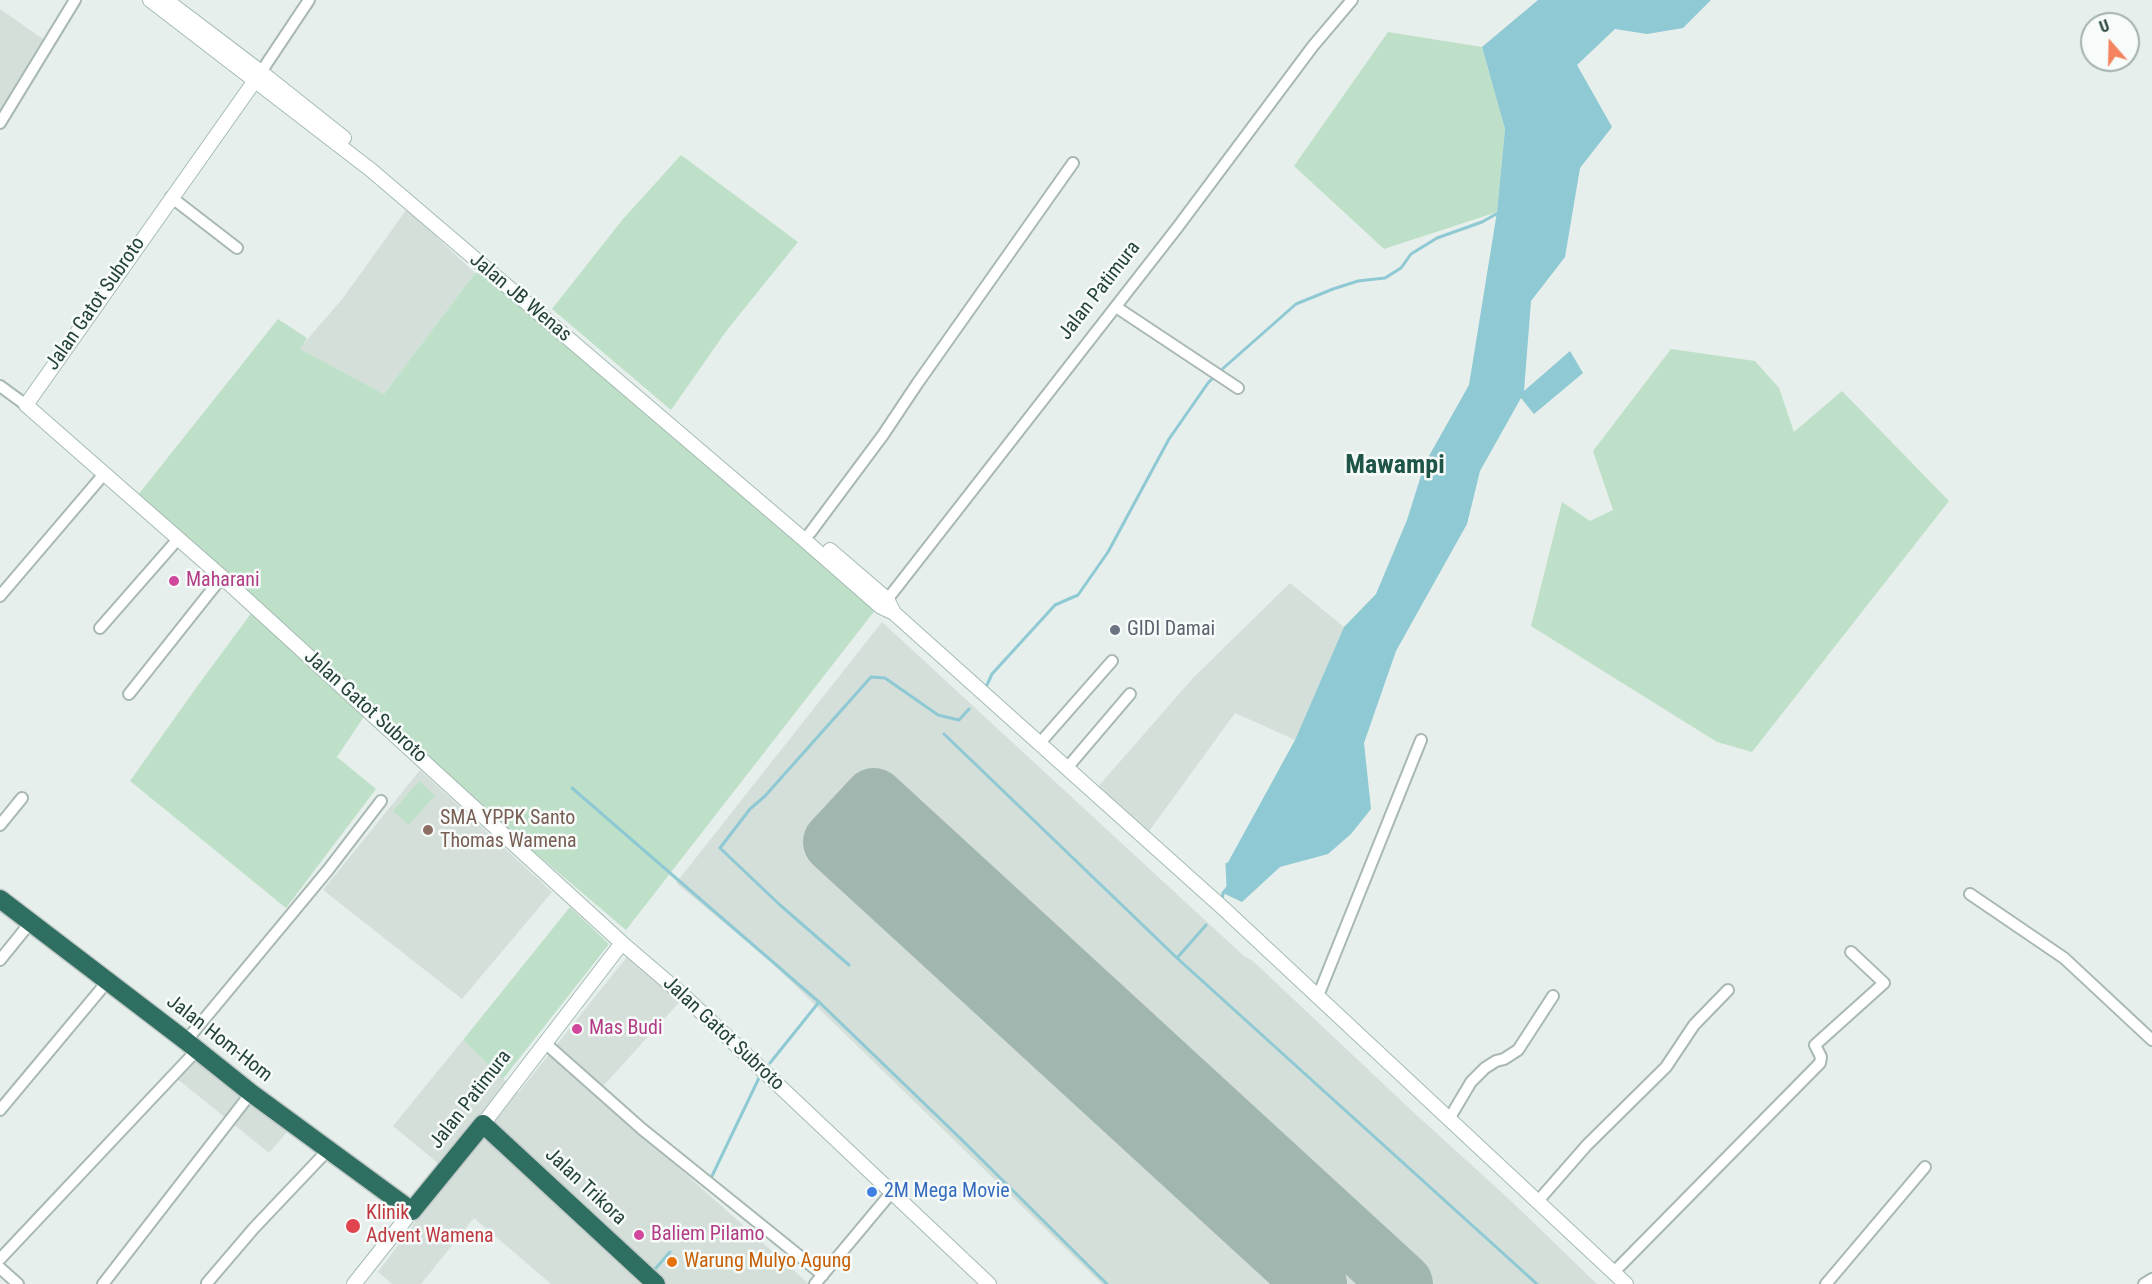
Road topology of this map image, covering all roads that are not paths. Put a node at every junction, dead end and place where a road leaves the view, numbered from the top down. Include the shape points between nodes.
1 (75, 0) edge
2 (150, 0) edge
3 (166, 0) edge
4 (309, 0) edge
5 (1352, 0) edge
6 (258, 76) junction
7 (0, 123) edge
8 (1073, 163) dead end
9 (171, 197) junction
10 (237, 248) dead end
11 (1116, 307) junction
12 (0, 386) edge
13 (1238, 388) dead end
14 (26, 405) junction
15 (660, 411) junction
16 (104, 474) junction
17 (810, 532) junction
18 (178, 539) junction
19 (222, 577) junction
20 (0, 596) edge
21 (888, 606) junction
22 (100, 628) dead end
23 (1112, 661) dead end
24 (129, 693) dead end
25 (1130, 694) dead end
26 (1421, 740) dead end
27 (1039, 744) junction
28 (1067, 768) junction
29 (22, 798) dead end
30 (381, 801) dead end
31 (0, 825) edge
32 (1970, 894) dead end
33 (0, 900) edge
34 (30, 923) junction
35 (622, 943) junction
36 (1851, 952) dead end
37 (0, 960) edge
38 (107, 982) junction
39 (1728, 990) dead end
40 (1318, 996) junction
41 (1552, 996) dead end
42 (2152, 1040) edge
43 (545, 1042) junction
44 (192, 1045) junction
45 (252, 1094) junction
46 (0, 1110) edge
47 (1449, 1119) junction
48 (480, 1128) junction
49 (328, 1150) junction
50 (1925, 1167) dead end
51 (891, 1193) junction
52 (1538, 1201) junction
53 (412, 1211) junction
54 (0, 1259) edge
55 (0, 1268) edge
56 (1614, 1272) junction
57 (823, 1275) junction
58 (2152, 1279) edge
59 (207, 1283) edge
60 (18, 1284) edge
61 (103, 1284) edge
62 (354, 1284) edge
63 (642, 1284) edge
64 (656, 1284) edge
65 (815, 1284) edge
66 (989, 1284) edge
67 (1626, 1284) edge
68 (1826, 1284) edge
69 (2144, 1284) edge

1 - 7 street
2 - 6 main road, Jalan JB Wenas
3 - 6 main road, Jalan JB Wenas
4 - 6 street
5 - 11 street, Jalan Patimura
6 - 9 main road, Jalan Gatot Subroto
6 - 15 main road, Jalan JB Wenas
8 - 17 street via 883,435
9 - 10 street
9 - 14 main road, Jalan Gatot Subroto
11 - 13 street
11 - 21 street, Jalan Patimura
12 - 14 street
14 - 16 main road, Jalan Gatot Subroto
15 - 17 main road, Jalan JB Wenas
15 - 21 main road, Jalan JB Wenas
16 - 18 main road, Jalan Gatot Subroto
16 - 20 street
17 - 21 main road, Jalan JB Wenas
18 - 19 main road, Jalan Gatot Subroto
18 - 22 street
19 - 24 street
19 - 35 main road, Jalan Gatot Subroto
21 - 27 main road
23 - 27 street
25 - 28 street
26 - 40 street
27 - 28 main road
28 - 40 main road
29 - 31 street
30 - 44 street
32 - 42 street via 2064,958
33 - 34 highway, Jalan Hom-Hom
34 - 37 street
34 - 38 highway, Jalan Hom-Hom
35 - 43 main road, Jalan Patimura
35 - 51 main road, Jalan Gatot Subroto via 684,996
36 - 56 street via 1884,983 1815,1045 1820,1063
38 - 44 highway, Jalan Hom-Hom
38 - 46 street
39 - 52 street via 1694,1025 1666,1067 1587,1145
40 - 47 main road
41 - 47 street via 1518,1050 1485,1068 1471,1082
43 - 48 main road, Jalan Patimura
43 - 57 street via 642,1129
44 - 45 highway, Jalan Hom-Hom
44 - 54 street
45 - 49 highway, Jalan Hom-Hom
45 - 61 street
47 - 52 main road
48 - 53 highway, Jalan Patimura
48 - 63 highway, Jalan Trikora
48 - 64 highway, Jalan Trikora
49 - 53 highway, Jalan Hom-Hom
49 - 59 street
50 - 68 street
51 - 57 street
51 - 66 main road, Jalan Gatot Subroto
52 - 56 main road
53 - 62 main road, Jalan Patimura
55 - 60 street
56 - 67 main road
57 - 65 street
58 - 69 street

